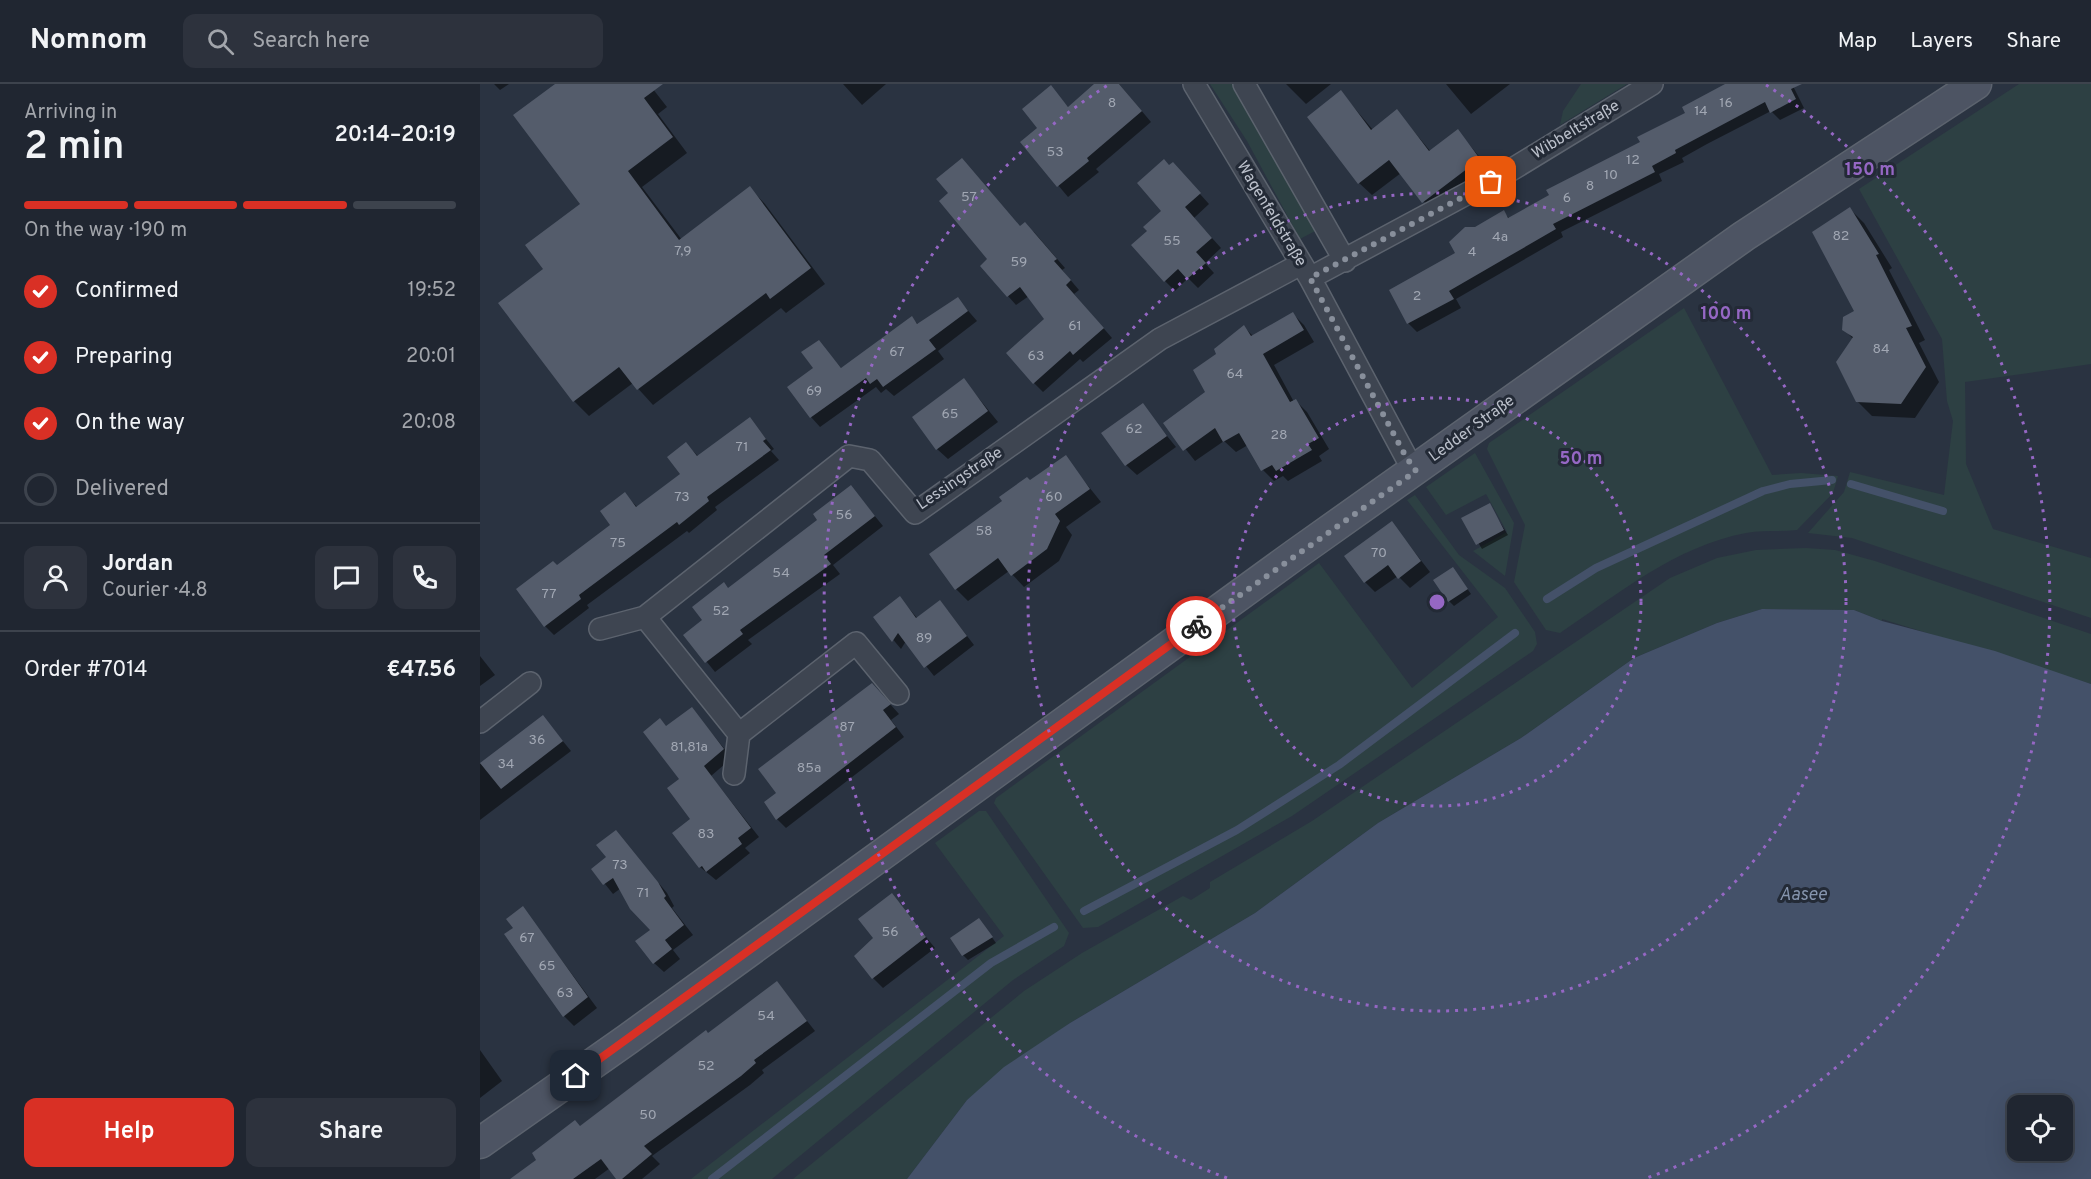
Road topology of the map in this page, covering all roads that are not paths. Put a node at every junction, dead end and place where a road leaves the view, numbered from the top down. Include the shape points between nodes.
1 (1194, 84) edge
2 (1244, 84) edge
3 (1652, 84) edge
4 (1976, 84) edge
5 (1345, 261) junction
6 (1305, 271) junction
7 (1416, 471) junction
8 (645, 617) junction
9 (600, 629) dead end
10 (530, 683) dead end
11 (898, 694) dead end
12 (480, 722) edge
13 (739, 734) junction
14 (734, 774) dead end
15 (480, 1143) edge

1 - 6 street, Wagenfeldstraße
2 - 5 street
3 - 5 street, Wibbeltstraße via 1511,170
4 - 7 main road, Ledder Straße via 1744,236
5 - 6 street, Wibbeltstraße
6 - 7 street, Wagenfeldstraße
6 - 8 street, Lessingstraße via 1160,339 915,513 870,460 849,456
7 - 15 main road, Ledder Straße
8 - 9 street, Lessingstraße
8 - 13 street
10 - 12 street
11 - 13 street via 856,643
13 - 14 street

